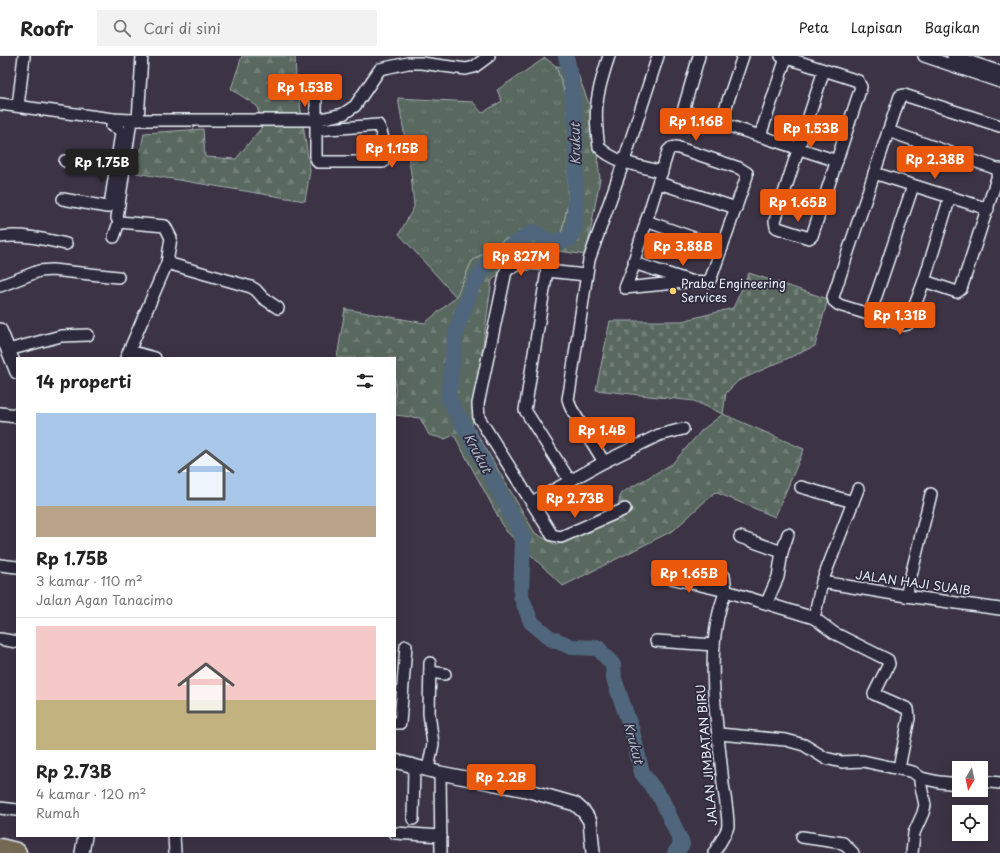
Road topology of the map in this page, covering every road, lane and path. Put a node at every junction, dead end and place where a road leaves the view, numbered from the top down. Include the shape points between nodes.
1 (24, 56) edge
2 (142, 56) edge
3 (489, 56) edge
4 (609, 56) edge
5 (658, 56) edge
6 (699, 56) edge
7 (742, 56) edge
8 (953, 56) edge
9 (784, 57) edge
10 (931, 57) edge
11 (410, 60) edge
12 (430, 60) edge
13 (806, 60) edge
14 (824, 70) junction
15 (1000, 72) edge
16 (1000, 82) edge
17 (316, 97) dead end
18 (0, 104) edge
19 (18, 106) junction
20 (113, 119) junction
21 (134, 120) junction
22 (720, 124) junction
23 (316, 125) junction
24 (1000, 126) edge
25 (888, 131) junction
26 (760, 136) junction
27 (799, 148) junction
28 (65, 161) dead end
29 (624, 161) junction
30 (837, 161) junction
31 (1000, 169) edge
32 (116, 170) junction
33 (662, 172) junction
34 (874, 173) junction
35 (659, 183) junction
36 (913, 186) junction
37 (950, 197) junction
38 (63, 199) dead end
39 (736, 208) junction
40 (988, 209) junction
41 (646, 221) junction
42 (119, 222) junction
43 (0, 237) edge
44 (114, 237) dead end
45 (66, 244) dead end
46 (722, 248) junction
47 (635, 262) junction
48 (167, 263) junction
49 (547, 271) junction
50 (586, 275) junction
51 (118, 277) dead end
52 (690, 281) junction
53 (924, 281) junction
54 (0, 286) edge
55 (278, 308) dead end
56 (870, 314) junction
57 (88, 336) dead end
58 (3, 339) edge
59 (128, 355) edge
60 (146, 357) edge
61 (16, 370) edge
62 (0, 414) edge
63 (16, 416) edge
64 (683, 429) dead end
65 (604, 462) junction
66 (570, 481) junction
67 (801, 487) dead end
68 (858, 489) dead end
69 (931, 494) dead end
70 (532, 502) junction
71 (853, 502) junction
72 (625, 509) dead end
73 (788, 534) dead end
74 (740, 536) dead end
75 (782, 552) junction
76 (0, 565) edge
77 (16, 568) edge
78 (658, 575) dead end
79 (724, 576) dead end
80 (822, 582) junction
81 (726, 591) junction
82 (906, 596) junction
83 (767, 602) junction
84 (1000, 609) edge
85 (814, 618) junction
86 (0, 639) edge
87 (656, 641) dead end
88 (16, 642) edge
89 (714, 645) junction
90 (406, 646) dead end
91 (445, 674) dead end
92 (398, 699) edge
93 (396, 723) edge
94 (719, 734) junction
95 (396, 761) edge
96 (414, 766) junction
97 (899, 768) junction
98 (434, 771) junction
99 (921, 778) junction
100 (988, 782) edge
101 (952, 783) edge
102 (1000, 783) edge
103 (0, 808) edge
104 (16, 810) edge
105 (412, 819) dead end
106 (396, 833) edge
107 (441, 836) junction
108 (802, 836) dead end
109 (174, 837) edge
110 (0, 849) edge
111 (16, 853) edge
112 (175, 853) edge
113 (441, 853) edge
114 (593, 853) edge
115 (714, 853) edge
116 (853, 853) edge
117 (912, 853) edge

1 - 19 street
2 - 21 street
3 - 12 street via 474,67 466,69
4 - 29 street via 597,98 596,128 599,147 607,154
5 - 29 street
6 - 22 street via 683,111
7 - 22 street
8 - 15 street
9 - 13 street
9 - 26 street
10 - 16 street
11 - 12 street
11 - 23 street via 380,69 355,106
13 - 14 street
14 - 27 street
14 - 30 street via 858,81 861,87
17 - 23 street
18 - 19 street
19 - 20 street
20 - 21 street
20 - 32 street via 112,126 121,133
21 - 23 street
21 - 42 street via 117,218
22 - 26 street
23 - 23 street via 318,162 382,162 382,131 378,125
24 - 25 street via 902,95 898,98
25 - 31 street
25 - 34 street
26 - 27 street
27 - 30 street
27 - 30 street via 776,215 775,224 778,228 808,238 812,236
28 - 32 street
29 - 33 street
29 - 50 street via 592,249
31 - 40 street
32 - 38 street via 109,207
33 - 35 street
33 - 39 street via 668,151 676,147 744,170 747,176
34 - 36 street
34 - 56 street via 833,297 839,305
35 - 39 street
35 - 41 street
36 - 37 street
36 - 56 street
37 - 40 street
37 - 53 street
39 - 46 street
40 - 53 street via 961,289 957,292
41 - 46 street
41 - 47 street via 634,258
42 - 44 street
42 - 48 street via 166,226 171,238
43 - 45 street via 32,237
46 - 52 street via 710,281
47 - 52 street
47 - 52 street via 625,288
48 - 55 street via 251,287
48 - 59 street
49 - 50 street
49 - 66 street via 525,410
49 - 70 street via 545,264 529,263 511,267 506,272 478,404 479,418
50 - 65 street via 568,399 577,419
51 - 54 street via 52,270 39,271
53 - 56 street via 908,324
57 - 58 street
58 - 61 street
59 - 60 street
62 - 63 street
64 - 65 street via 659,434
65 - 66 street
66 - 70 street
67 - 71 street
68 - 71 street
69 - 82 street
70 - 72 street via 552,535 558,537
71 - 80 street
73 - 75 street
74 - 75 street
75 - 83 street via 778,577
76 - 77 street
78 - 81 street
79 - 81 street
80 - 82 street, JALAN HAJI SUAIB
80 - 85 street
81 - 83 street
81 - 89 street, JALAN JIMBATAN BIRU via 720,605
82 - 84 street, JALAN HAJI SUAIB
83 - 85 street
85 - 97 street via 834,633 888,660 889,664 874,694 908,709 909,718
86 - 88 street
87 - 89 street
89 - 94 street, JALAN JIMBATAN BIRU via 714,707
90 - 92 street
91 - 98 street via 430,668 429,713
92 - 93 street via 400,723
94 - 97 street via 786,740 804,745 826,758 842,762 863,761
94 - 115 street, JALAN JIMBATAN BIRU via 728,828
95 - 96 street
96 - 98 street
96 - 105 street
97 - 99 street via 913,772
98 - 107 street
98 - 114 street via 526,790 575,804 590,821
99 - 101 street
99 - 117 street via 924,805 914,833
100 - 102 street
103 - 104 street
106 - 107 street
107 - 113 street
108 - 116 street via 843,843
109 - 112 street
110 - 111 highway

